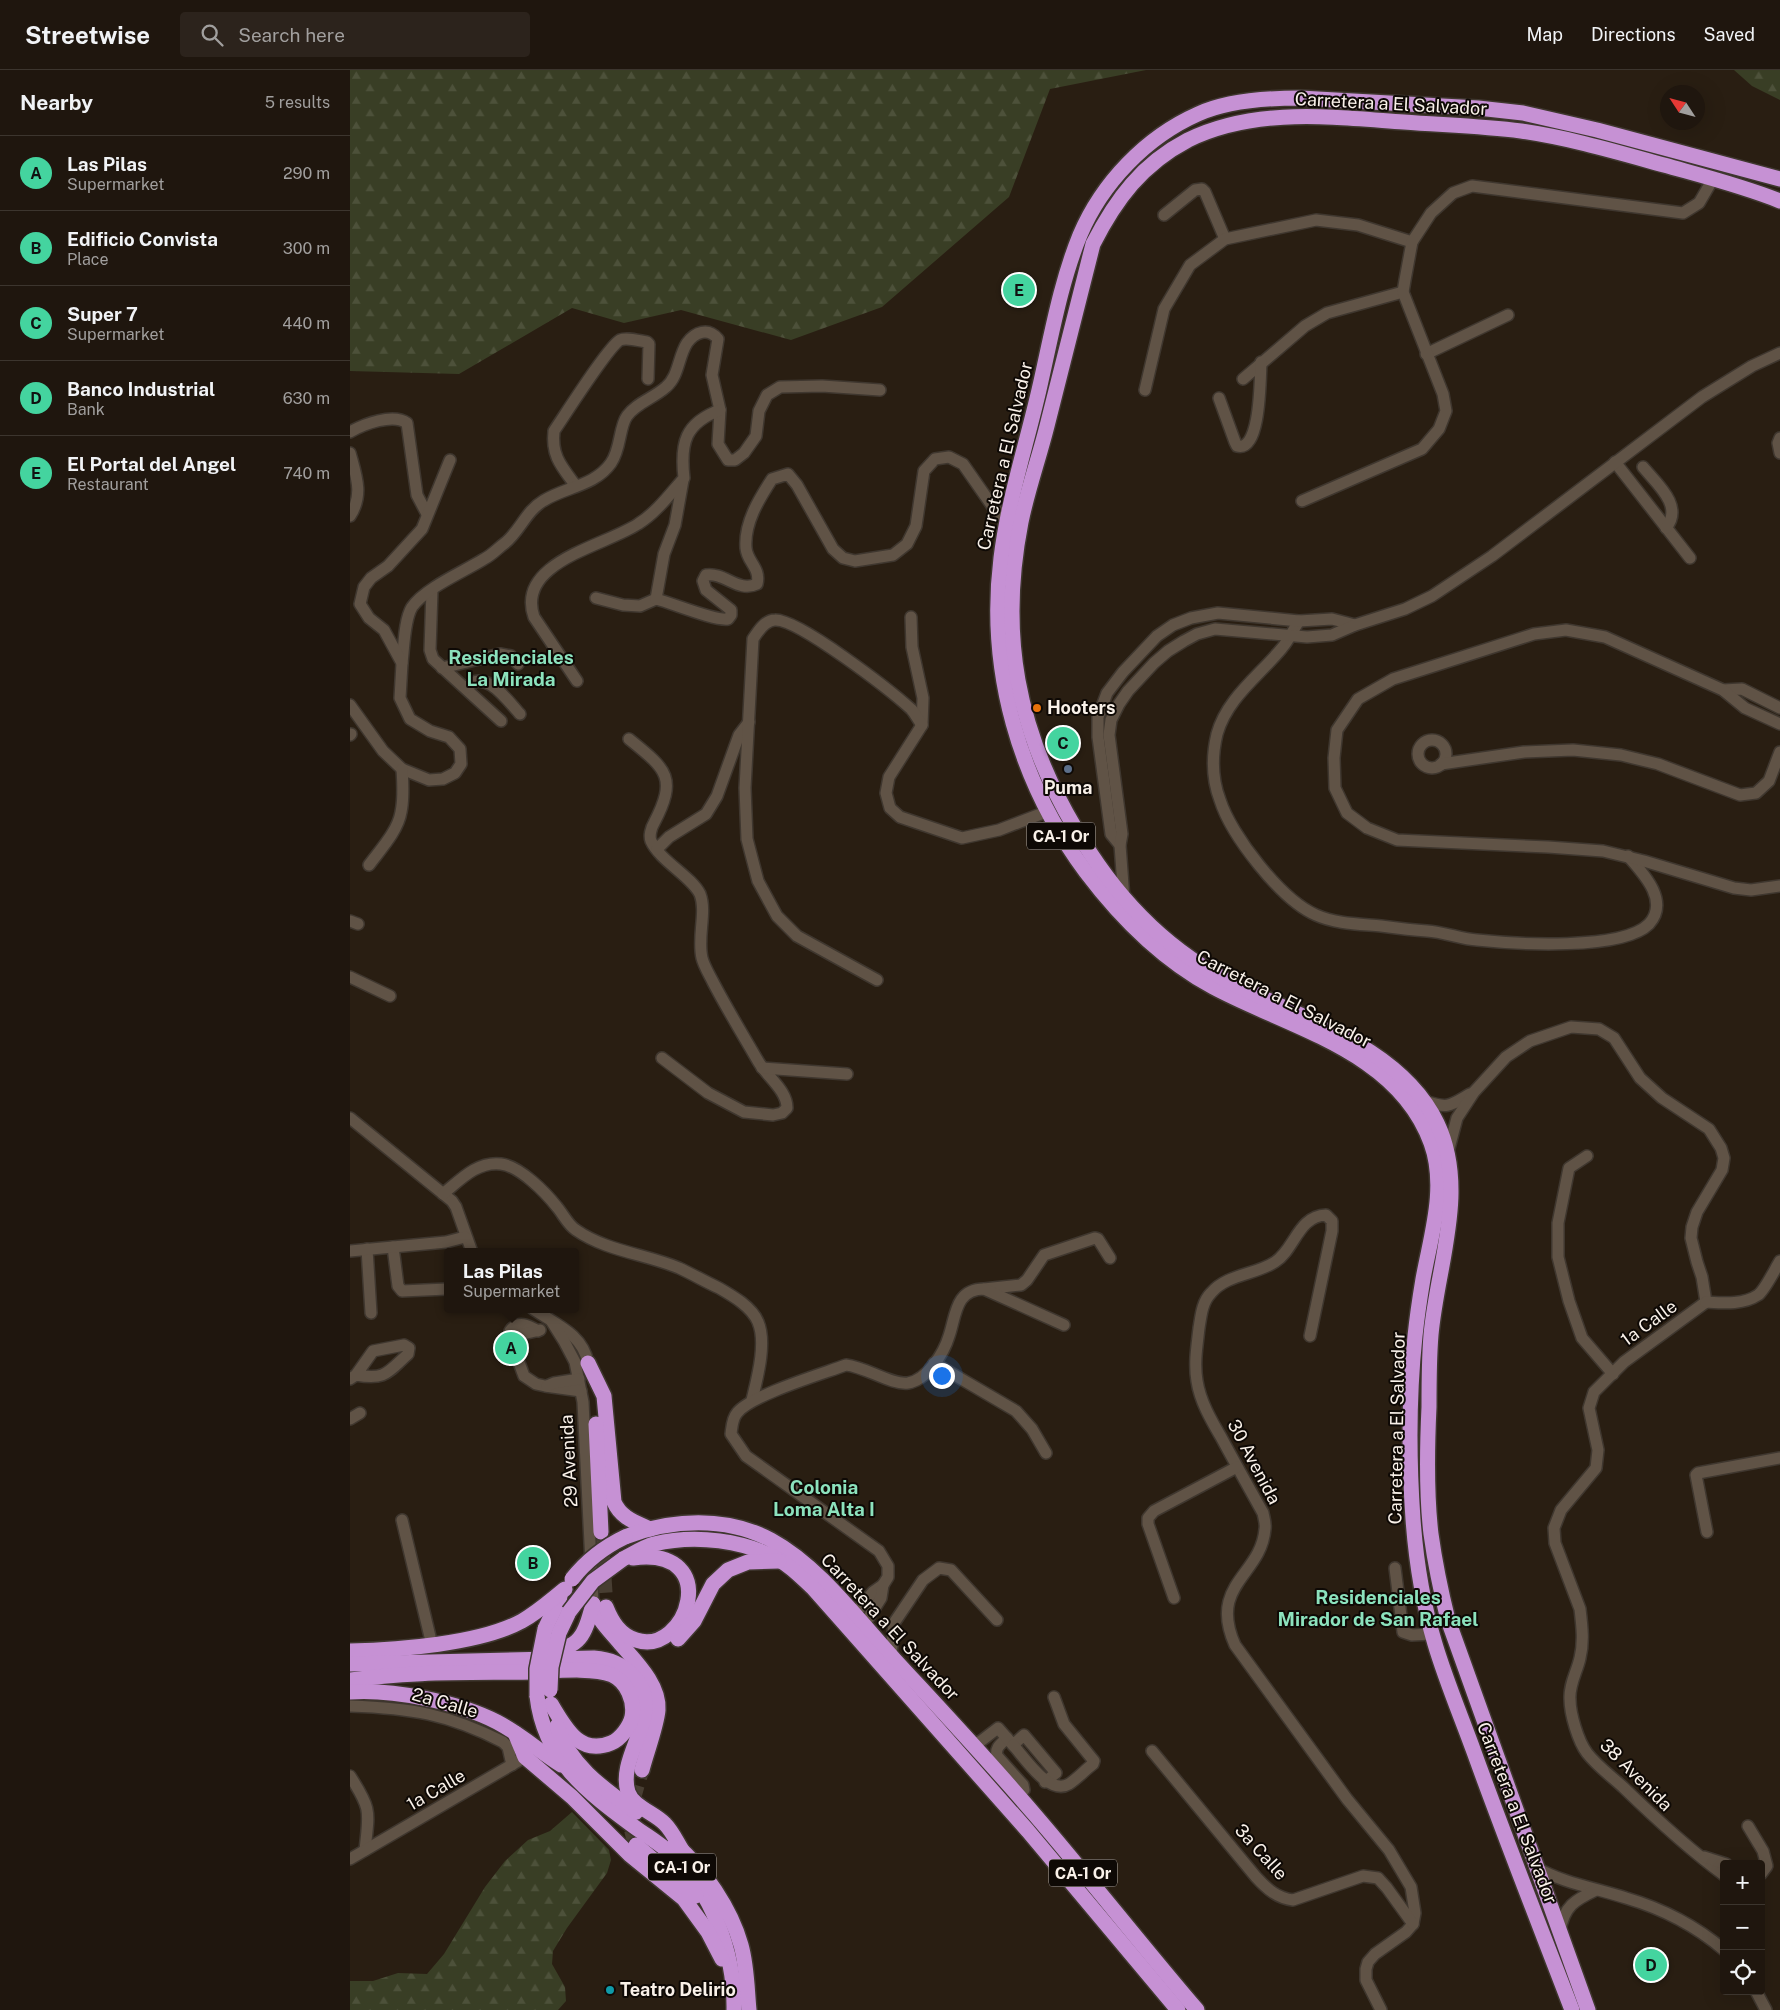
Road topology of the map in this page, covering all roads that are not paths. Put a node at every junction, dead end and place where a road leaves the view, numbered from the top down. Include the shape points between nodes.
1 (1712, 179) junction
2 (1780, 179) edge
3 (1780, 201) edge
4 (1164, 215) dead end
5 (1225, 239) junction
6 (1412, 242) junction
7 (1403, 292) junction
8 (1508, 315) dead end
9 (1780, 353) edge
10 (1426, 354) junction
11 (1261, 362) junction
12 (648, 379) dead end
13 (1243, 379) dead end
14 (880, 390) dead end
15 (1145, 390) dead end
16 (1219, 398) dead end
17 (720, 410) junction
18 (350, 432) edge
19 (1780, 438) edge
20 (350, 453) edge
21 (1780, 453) edge
22 (450, 460) dead end
23 (1615, 462) junction
24 (1643, 467) dead end
25 (684, 478) junction
26 (576, 486) junction
27 (1302, 502) dead end
28 (427, 514) junction
29 (350, 516) edge
30 (1007, 520) junction
31 (1666, 528) junction
32 (1690, 558) dead end
33 (432, 590) junction
34 (596, 598) dead end
35 (656, 599) junction
36 (1238, 615) junction
37 (911, 617) dead end
38 (1299, 621) junction
39 (1355, 625) junction
40 (1237, 631) junction
41 (1290, 635) junction
42 (402, 663) junction
43 (518, 664) dead end
44 (442, 668) junction
45 (1123, 672) junction
46 (577, 681) dead end
47 (1136, 682) junction
48 (466, 688) junction
49 (1723, 690) junction
50 (350, 705) edge
51 (1780, 708) edge
52 (520, 714) dead end
53 (1098, 717) junction
54 (1111, 720) junction
55 (501, 721) dead end
56 (749, 721) junction
57 (1780, 724) edge
58 (922, 725) junction
59 (629, 739) dead end
60 (1106, 752) junction
61 (1780, 752) edge
62 (1441, 764) dead end
63 (402, 769) junction
64 (1046, 812) junction
65 (656, 849) junction
66 (1087, 851) junction
67 (1628, 856) junction
68 (369, 865) dead end
69 (1780, 886) edge
70 (1124, 900) junction
71 (350, 977) edge
72 (877, 980) dead end
73 (390, 996) dead end
74 (662, 1058) dead end
75 (762, 1068) junction
76 (847, 1074) dead end
77 (1474, 1092) junction
78 (1425, 1101) junction
79 (350, 1118) edge
80 (1448, 1152) junction
81 (1587, 1156) dead end
82 (443, 1194) junction
83 (465, 1237) junction
84 (393, 1246) junction
85 (470, 1248) edge
86 (368, 1249) junction
87 (350, 1251) edge
88 (1110, 1258) dead end
89 (1780, 1261) edge
90 (444, 1289) edge
91 (984, 1289) junction
92 (1706, 1302) junction
93 (371, 1313) dead end
94 (539, 1313) edge
95 (552, 1322) junction
96 (1064, 1325) dead end
97 (1310, 1336) dead end
98 (588, 1363) junction
99 (934, 1363) junction
100 (1613, 1374) junction
101 (579, 1379) junction
102 (545, 1386) junction
103 (582, 1391) junction
104 (752, 1400) junction
105 (360, 1413) dead end
106 (350, 1419) edge
107 (1046, 1453) dead end
108 (1780, 1458) edge
109 (1237, 1467) junction
110 (402, 1520) dead end
111 (650, 1529) junction
112 (601, 1532) tunnel mouth
113 (1707, 1532) dead end
114 (624, 1559) junction
115 (782, 1561) junction
116 (1395, 1568) dead end
117 (566, 1586) junction
118 (1174, 1598) dead end
119 (600, 1606) junction
120 (859, 1620) junction
121 (997, 1620) dead end
122 (552, 1631) junction
123 (1432, 1634) junction
124 (616, 1639) junction
125 (432, 1645) junction
126 (350, 1651) edge
127 (891, 1656) junction
128 (474, 1661) junction
129 (1440, 1661) junction
130 (350, 1664) edge
131 (350, 1680) edge
132 (350, 1692) edge
133 (546, 1697) junction
134 (1054, 1698) dead end
135 (350, 1706) edge
136 (1483, 1715) junction
137 (1010, 1742) junction
138 (972, 1744) junction
139 (1152, 1751) dead end
140 (1473, 1751) junction
141 (992, 1757) junction
142 (525, 1758) junction
143 (565, 1767) junction
144 (642, 1770) tunnel mouth
145 (350, 1776) edge
146 (1510, 1793) junction
147 (1748, 1826) dead end
148 (636, 1845) tunnel mouth
149 (365, 1850) junction
150 (682, 1850) junction
151 (1700, 1856) junction
152 (350, 1859) edge
153 (1720, 1862) edge
154 (1535, 1866) junction
155 (1765, 1869) edge
156 (1720, 1872) edge
157 (1596, 1890) junction
158 (712, 1910) junction
159 (1413, 1924) junction
160 (1560, 1935) junction
161 (1720, 1947) edge
162 (733, 1982) junction
163 (1759, 1995) edge
164 (734, 2010) edge
165 (748, 2010) edge
166 (1178, 2010) edge
167 (1197, 2010) edge
168 (1381, 2010) edge
169 (1572, 2010) edge
170 (1588, 2010) edge
171 (1766, 2010) edge

1 - 3 highway, Carretera a El Salvador / CA-1 Or
1 - 6 street via 1699,203 1684,213 1472,186 1453,193 1431,213
1 - 66 highway, Carretera a El Salvador / CA-1 Or via 1597,146 1521,131 1280,116 1220,128 1189,140 1157,159 1130,186 1109,213 1093,244 1021,520 1012,581 1013,650 1031,734 1053,790
2 - 30 highway, Carretera a El Salvador / CA-1 Or via 1544,117 1502,110 1276,98 1202,112 1152,142 1126,164 1085,224 1064,284
4 - 5 street via 1195,190 1202,189
5 - 6 street via 1316,220 1358,225
5 - 15 street via 1190,265 1164,309
6 - 7 street
7 - 10 street
7 - 11 street via 1327,312
8 - 10 street
9 - 23 street via 1702,397
10 - 27 street via 1443,394 1446,411 1439,429 1422,449
11 - 13 street
11 - 16 street via 1254,432 1246,446 1237,446
12 - 26 street via 649,344 625,339 619,341 554,431 555,456
14 - 17 street via 780,387 767,395 759,411 756,436 735,460 728,460 718,444
17 - 25 street via 705,416 684,440
17 - 26 street via 712,375 718,339 706,331 696,334 687,344 667,386 625,418 611,463 595,479
18 - 28 street via 395,418 407,424 417,496
19 - 21 street
20 - 29 street via 359,488
22 - 28 street
23 - 31 street
23 - 39 street via 1492,556 1432,596 1405,609
24 - 31 street via 1672,506 1672,521
25 - 35 street
25 - 46 street via 637,525 554,566 532,590 530,606 534,617
26 - 33 street via 542,501 510,539
28 - 42 street via 422,529 410,544 364,587 360,604 369,618 384,630
30 - 35 street via 993,507 963,464 949,457 935,459 924,471 916,526 907,544 893,555 855,561 843,558 834,549 788,474 772,479 750,518 746,549 758,572 756,584 741,586 714,574 706,575 703,581 706,590 731,610 728,620 719,620
30 - 64 highway, Carretera a El Salvador / CA-1 Or via 998,585 1002,674 1023,757
31 - 32 street
33 - 42 street via 412,607 407,620
33 - 44 street via 430,650
34 - 35 street via 640,606
36 - 38 street
36 - 40 street
36 - 45 street via 1218,613 1173,625 1157,636
37 - 58 street via 912,647 923,698
38 - 39 street via 1332,619
38 - 41 street
39 - 41 street via 1332,635
40 - 41 street
40 - 47 street via 1215,629 1197,634 1168,651
41 - 67 street via 1283,647 1232,702 1218,733 1213,765 1220,800 1230,823 1272,880 1302,908 1345,924 1435,932 1475,940 1534,945 1595,942 1641,931 1655,911 1654,888
42 - 63 street via 400,698 410,719 430,731 449,737 460,750 461,764 455,773 429,780
43 - 44 street via 511,656 500,654
44 - 48 street
45 - 47 street
45 - 53 street via 1107,693
47 - 54 street
48 - 52 street via 483,680
48 - 55 street
49 - 51 street via 1742,689
49 - 57 street via 1744,708
49 - 67 street via 1605,637 1566,630 1534,634 1393,679 1358,700 1337,730 1335,788 1347,813 1367,828 1397,840 1548,847
50 - 63 street via 383,751
53 - 54 street
53 - 60 street via 1098,737
54 - 60 street
56 - 58 street via 753,639 761,626 774,620 808,633 830,648 912,710
56 - 65 street via 739,734 717,796 706,814
56 - 72 street via 745,788 747,838 758,881 777,916 797,936
58 - 64 street via 887,784 887,801 900,817 962,838 999,830
59 - 65 street via 652,757 664,772 668,789 651,828 650,839
60 - 70 street via 1122,834
61 - 62 street via 1769,781 1756,793 1740,795 1658,764 1620,755 1574,750 1524,752
63 - 68 street via 401,814
64 - 66 highway via 1060,813
64 - 123 highway, Carretera a El Salvador / CA-1 Or via 1065,843 1113,905 1160,950 1213,987 1364,1061 1407,1101 1432,1143 1436,1163 1436,1209 1415,1340 1412,1467 1416,1552
65 - 75 street via 698,892 703,903 699,937 702,959
66 - 70 highway, Carretera a El Salvador / CA-1 Or
67 - 69 street via 1734,888 1751,890
70 - 78 highway, Carretera a El Salvador / CA-1 Or via 1167,941 1191,958 1221,977 1364,1048 1390,1065
71 - 73 street
74 - 75 street via 708,1093 744,1112 782,1113 788,1108 785,1096
75 - 76 street
77 - 78 street via 1442,1107
77 - 80 street via 1457,1118
77 - 92 street via 1506,1057 1530,1041 1571,1027 1599,1029 1614,1038 1640,1078 1662,1098 1708,1129 1721,1148 1724,1158 1722,1170 1692,1226 1691,1238
78 - 80 highway, Carretera a El Salvador / CA-1 Or
79 - 82 street
80 - 136 highway, Carretera a El Salvador / CA-1 Or via 1451,1191 1447,1236 1436,1289 1431,1338 1428,1494 1437,1573 1448,1620
81 - 100 street via 1569,1168 1558,1223 1558,1257 1582,1338
82 - 83 street via 456,1207
82 - 104 street via 476,1168 503,1164 526,1176 578,1232 616,1249 678,1268 731,1295 758,1321 762,1336
83 - 84 street via 446,1242
83 - 85 street
84 - 86 street
84 - 90 street via 398,1286 402,1291
86 - 87 street
86 - 93 street
88 - 91 street via 1095,1238 1044,1255 1021,1285
89 - 92 street via 1759,1294 1728,1303
91 - 96 street
91 - 99 street via 970,1291 963,1296 946,1344
92 - 100 street, 1a Calle via 1624,1362
94 - 95 street, 29 Avenida
95 - 98 street, 29 Avenida via 578,1341
95 - 101 street, 29 Avenida via 572,1356
95 - 102 street via 538,1331 527,1324 512,1327 510,1331 524,1376
97 - 109 street, 30 Avenida via 1332,1231 1332,1221 1326,1215 1310,1220 1276,1262 1223,1283 1210,1293 1202,1307 1195,1359 1197,1383 1206,1411
98 - 111 highway via 604,1396 614,1502 627,1519
98 - 112 highway via 595,1404
99 - 104 street via 923,1377 906,1383 857,1366 846,1366
99 - 107 street via 1016,1411 1032,1429
100 - 151 street, 38 Avenida via 1594,1392 1589,1408 1598,1450 1596,1468 1561,1510 1554,1528 1555,1543 1582,1620 1580,1659 1570,1699 1580,1740 1588,1753 1661,1824
101 - 102 street
101 - 103 street, 29 Avenida
102 - 103 street
103 - 119 street, 29 Avenida
104 - 120 street via 732,1422 731,1434 740,1449 879,1552 888,1566 881,1598
105 - 106 street
108 - 113 street via 1696,1475
109 - 118 street via 1148,1518
109 - 159 street, 30 Avenida via 1263,1513 1266,1528 1260,1548 1233,1588 1228,1629 1235,1645 1347,1799 1389,1850 1411,1887 1415,1913
110 - 125 street
111 - 117 highway, Carretera a El Salvador / CA-1 Or, bridge via 607,1547 590,1559
111 - 120 highway, Carretera a El Salvador / CA-1 Or via 700,1523 720,1524 756,1533 802,1560
114 - 115 highway, Carretera a El Salvador / CA-1 Or via 653,1545 700,1540 748,1547
114 - 119 highway via 656,1556 676,1565 689,1584 685,1611 666,1636 648,1642 632,1639 619,1630
114 - 122 highway, Carretera a El Salvador / CA-1 Or, bridge via 593,1581
115 - 124 highway via 748,1562 728,1570 712,1584 685,1632 659,1649 637,1649
115 - 166 highway, Carretera a El Salvador / CA-1 Or via 813,1588 1022,1824
116 - 123 street via 1403,1632
117 - 122 highway, Carretera a El Salvador / CA-1 Or via 558,1600
117 - 125 highway via 536,1613 520,1622 484,1635
119 - 124 highway via 600,1620
119 - 128 highway via 570,1647 514,1650
120 - 127 highway, Carretera a El Salvador / CA-1 Or
121 - 127 street via 951,1570 939,1568 923,1580 894,1623
122 - 133 highway, Carretera a El Salvador / CA-1 Or, bridge via 538,1662
123 - 129 highway, Carretera a El Salvador / CA-1 Or
124 - 144 highway via 644,1672 657,1698 658,1711
125 - 126 highway
127 - 138 highway, Carretera a El Salvador / CA-1 Or
128 - 130 highway
128 - 150 highway via 594,1658 612,1661 628,1670 637,1681 645,1703 643,1723 626,1775 627,1790 632,1799 666,1824
129 - 136 highway via 1451,1676 1469,1719 1476,1722
129 - 140 highway, Carretera a El Salvador / CA-1 Or
131 - 133 highway via 445,1672 605,1672 627,1689 633,1703 633,1715 627,1728 613,1742 594,1746 573,1737
132 - 142 highway via 399,1694 444,1703 493,1720 514,1733
133 - 143 highway, CA-1 Or via 545,1732
133 - 150 highway, CA-1 Or via 567,1748 581,1767
134 - 137 street via 1064,1724 1094,1761 1093,1764 1068,1785 1058,1786 1045,1782
135 - 142 street, 2a Calle via 399,1708 447,1718 503,1742
136 - 146 highway, Carretera a El Salvador / CA-1 Or
137 - 138 street via 998,1728
137 - 141 street via 998,1746
138 - 141 highway, Carretera a El Salvador / CA-1 Or
139 - 159 street, 3a Calle via 1274,1894 1293,1900 1363,1876 1378,1878
140 - 146 highway via 1478,1744 1486,1746 1500,1784
140 - 169 highway, Carretera a El Salvador / CA-1 Or
141 - 167 highway, Carretera a El Salvador / CA-1 Or via 1018,1795
142 - 143 highway
142 - 149 street, 1a Calle
142 - 162 highway via 572,1797 630,1855 684,1899 708,1932
143 - 158 highway, CA-1 Or via 583,1787 670,1853
145 - 149 street via 368,1811
146 - 154 highway, Carretera a El Salvador / CA-1 Or
147 - 155 street via 1766,1858
148 - 158 highway
149 - 152 street, 1a Calle
150 - 165 highway, CA-1 Or via 711,1885 738,1938 746,1971
151 - 153 street
151 - 156 street, 38 Avenida
154 - 157 street via 1553,1877
154 - 160 highway, Carretera a El Salvador / CA-1 Or
157 - 160 street via 1567,1910
157 - 161 street via 1626,1898 1674,1918
158 - 162 highway, CA-1 Or via 726,1948
159 - 168 street via 1368,1962 1366,1980
160 - 170 highway, Carretera a El Salvador / CA-1 Or
162 - 164 highway, CA-1 Or
163 - 171 street

